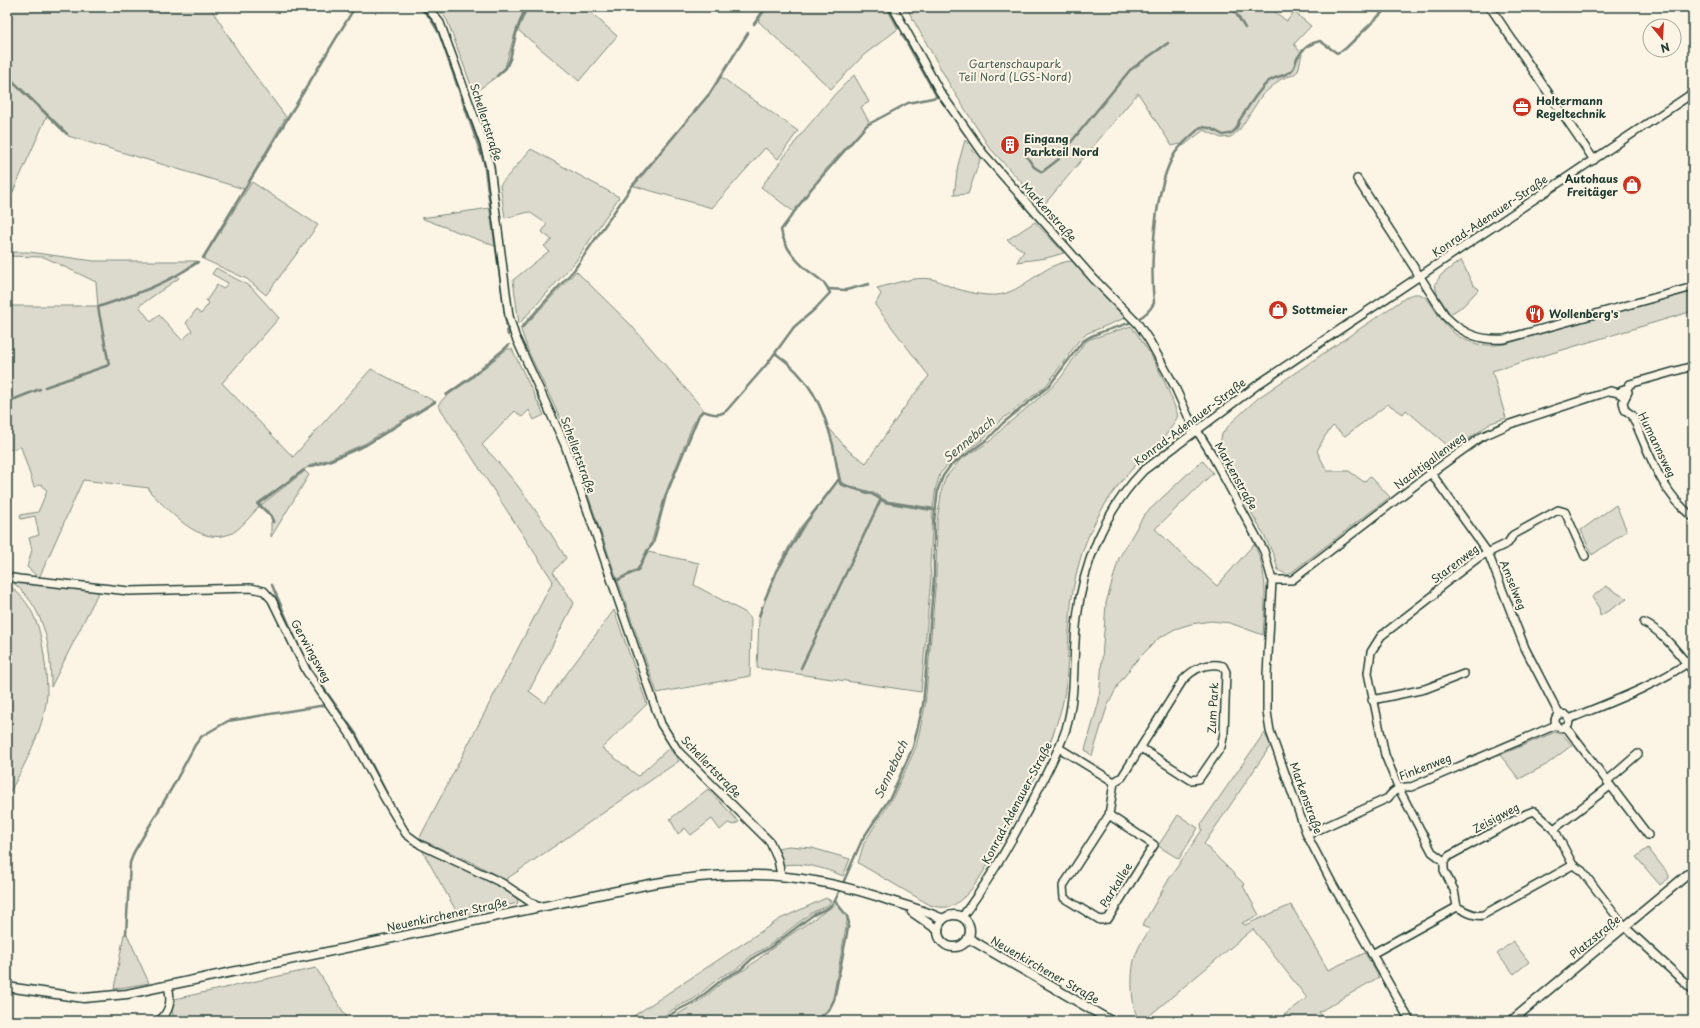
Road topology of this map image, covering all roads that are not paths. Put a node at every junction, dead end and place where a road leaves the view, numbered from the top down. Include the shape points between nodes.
1 (427, 7) edge
2 (893, 7) edge
3 (1490, 7) edge
4 (1693, 93) edge
5 (1594, 160) junction
6 (1357, 179) dead end
7 (1419, 277) junction
8 (1693, 287) edge
9 (1693, 366) edge
10 (1623, 394) junction
11 (1197, 429) junction
12 (1431, 472) junction
13 (1693, 517) edge
14 (1488, 553) junction
15 (1585, 556) dead end
16 (7, 577) edge
17 (1272, 580) junction
18 (1644, 623) dead end
19 (1693, 659) edge
20 (1687, 664) junction
21 (1693, 671) edge
22 (1464, 674) dead end
23 (1372, 700) junction
24 (1559, 714) junction
25 (1569, 718) junction
26 (1556, 725) junction
27 (1566, 727) junction
28 (1059, 748) junction
29 (1141, 748) junction
30 (1638, 754) dead end
31 (1114, 782) junction
32 (1608, 784) junction
33 (1399, 789) junction
34 (1109, 815) junction
35 (1554, 829) junction
36 (1307, 835) junction
37 (1648, 835) dead end
38 (1444, 861) junction
39 (1573, 865) junction
40 (1693, 870) edge
41 (781, 875) junction
42 (892, 901) junction
43 (538, 907) junction
44 (1457, 907) junction
45 (962, 917) junction
46 (942, 919) junction
47 (1625, 927) junction
48 (938, 930) junction
49 (968, 938) junction
50 (1372, 954) junction
51 (168, 986) junction
52 (7, 987) edge
53 (1693, 990) edge
54 (159, 1021) edge
55 (1111, 1021) edge
56 (1410, 1021) edge
57 (1511, 1021) edge

1 - 41 street, Schellertstraße via 440,23 484,144 492,179 509,316 515,336 565,445 661,724 678,751 770,842
2 - 11 street, Markenstraße via 940,92 983,153 1089,273 1138,324
3 - 5 street
4 - 5 street, Konrad-Adenauer-Straße
5 - 7 street, Konrad-Adenauer-Straße
6 - 7 street
7 - 8 street via 1446,317 1457,328 1471,336 1491,340 1504,339
7 - 11 street, Konrad-Adenauer-Straße
9 - 10 street, Nachtigallenweg via 1630,384
10 - 12 street, Nachtigallenweg via 1610,391 1493,430
10 - 13 street, Humannsweg via 1625,410 1632,415 1660,478 1684,511
11 - 17 street, Markenstraße via 1264,551
11 - 28 street, Konrad-Adenauer-Straße via 1143,471 1113,509 1101,531 1087,567 1082,592 1077,618 1074,686 1066,728
12 - 14 street, Amselweg
12 - 17 street, Nachtigallenweg via 1292,580
14 - 15 street, Starenweg via 1508,542 1513,535 1558,510 1566,512
14 - 23 street, Starenweg via 1440,587 1434,595 1374,644 1368,673
14 - 24 street, Amselweg via 1526,648
16 - 43 street, Gerwingsweg via 129,591 251,588 264,591 272,600 308,672 352,736 406,834 421,845 502,883
17 - 36 street, Markenstraße via 1267,712 1270,731
18 - 20 street via 1651,626
19 - 20 street
20 - 21 street
20 - 25 street via 1619,699
22 - 23 street via 1425,689
23 - 33 street, Starenweg via 1385,754
24 - 25 street via 1567,715
24 - 26 street via 1555,716
25 - 27 street
26 - 27 street via 1559,728
26 - 33 street, Finkenweg via 1411,787
27 - 32 street
28 - 31 street
28 - 45 street, Konrad-Adenauer-Straße via 1004,854 984,888
29 - 29 street, Zum Park via 1191,780 1199,779 1221,747 1224,733 1226,672 1222,666 1202,667 1183,680
29 - 31 street, Zum Park via 1122,777
30 - 32 street
31 - 34 street, Parkallee
32 - 35 street
32 - 37 street
33 - 36 street, Finkenweg via 1392,792 1388,798
33 - 38 street via 1432,852
34 - 34 street, Parkallee via 1063,886 1064,898 1100,920 1108,919 1154,845
35 - 38 street, Zeisigweg via 1534,811
35 - 39 street, Zeisigweg
36 - 50 street, Markenstraße
38 - 44 street via 1444,870 1454,890
39 - 44 street via 1483,915 1466,912
39 - 47 street, Zeisigweg via 1582,871
40 - 47 street, Platzstraße
41 - 42 street, Neuenkirchener Straße via 848,887
41 - 43 street, Neuenkirchener Straße via 722,874 677,879
42 - 46 street, Neuenkirchener Straße
42 - 48 street, Neuenkirchener Straße via 918,915
43 - 51 street, Neuenkirchener Straße
44 - 50 street
45 - 46 street via 952,915
45 - 49 street via 968,923
46 - 48 street
47 - 53 street, Zeisigweg
47 - 57 street, Platzstraße
48 - 49 street via 939,937 949,946 956,946
49 - 55 street, Neuenkirchener Straße
50 - 56 street, Markenstraße
51 - 52 street, Neuenkirchener Straße via 108,997 84,998
51 - 54 street via 170,1006

